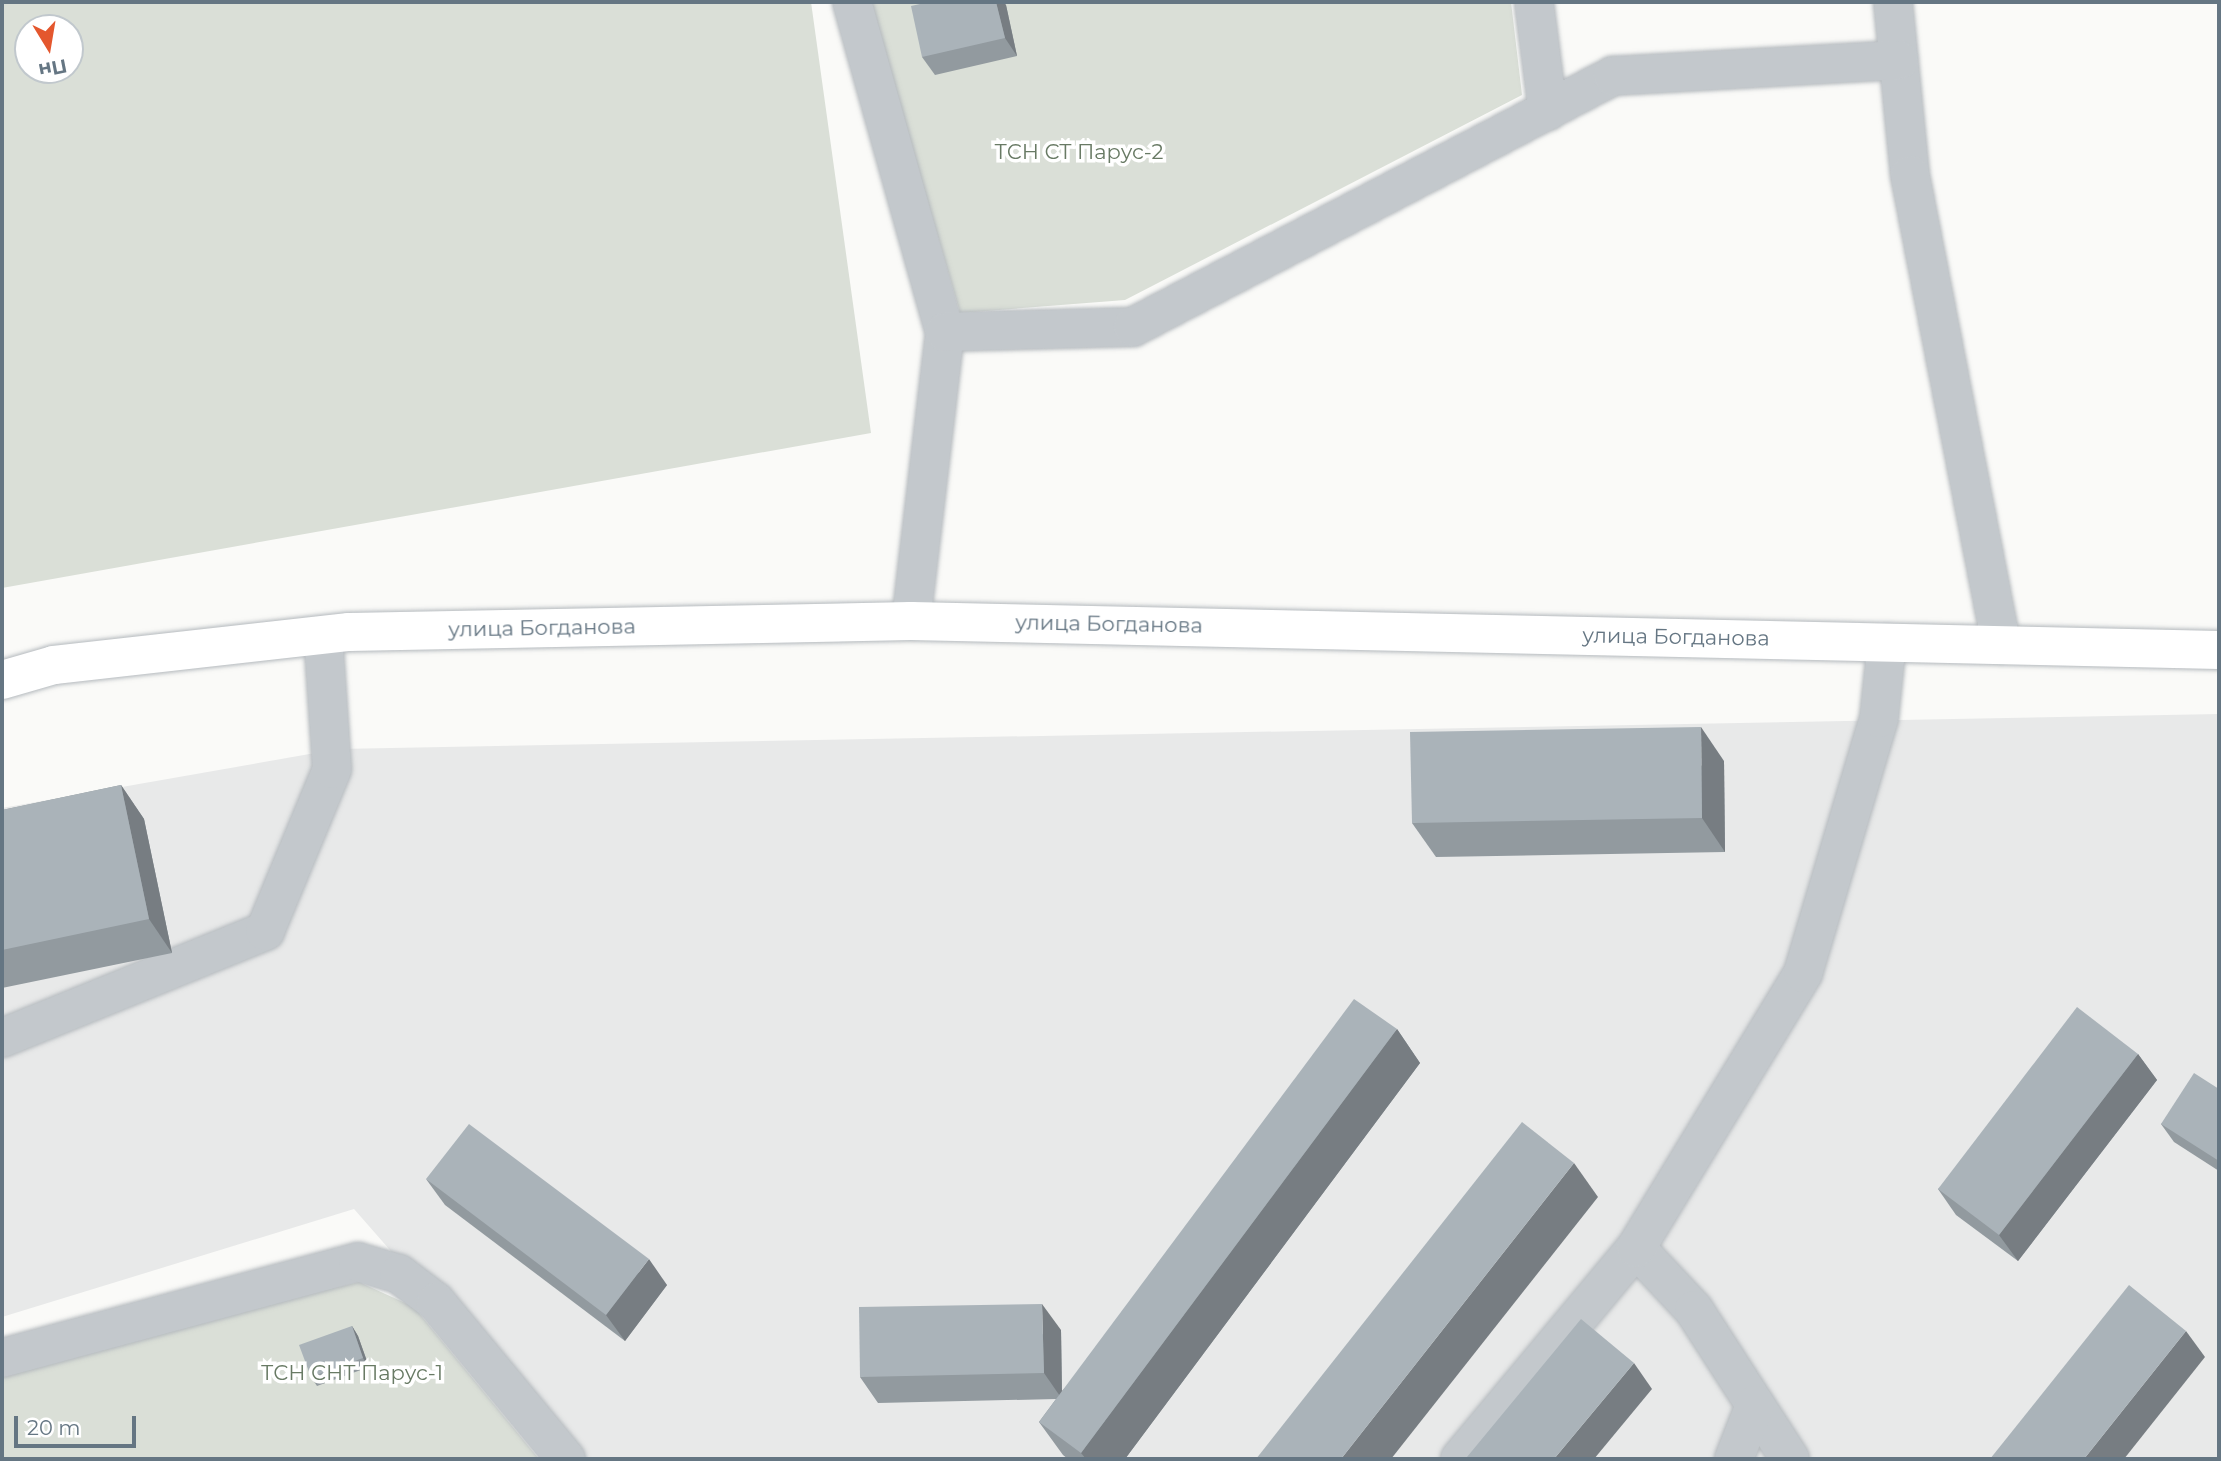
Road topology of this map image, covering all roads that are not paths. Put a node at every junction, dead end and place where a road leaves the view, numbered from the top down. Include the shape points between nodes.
1 (852, 2) edge
2 (1534, 2) edge
3 (1893, 2) edge
4 (1899, 60) junction
5 (1548, 111) junction
6 (945, 332) junction
7 (911, 621) junction
8 (323, 635) junction
9 (1887, 642) junction
10 (2001, 645) junction
11 (2219, 650) edge
12 (2, 680) edge
13 (2, 1038) edge
14 (1636, 1248) junction
15 (2, 1358) edge
16 (1755, 1405) junction
17 (566, 1459) edge
18 (1460, 1459) edge
19 (1734, 1459) edge
20 (1790, 1459) edge

1 - 6 street
2 - 5 street
3 - 4 street
4 - 5 street via 1613,76
4 - 10 street via 1910,174
5 - 6 street via 1133,327
6 - 7 street
7 - 8 main road, улица Богданова
7 - 9 main road, улица Богданова
8 - 12 main road, улица Богданова via 54,665
8 - 13 street via 332,769 265,931
9 - 10 main road, улица Богданова
9 - 14 street via 1879,718 1803,973
10 - 11 main road, улица Богданова
14 - 16 street via 1694,1310
14 - 18 street
15 - 17 street via 358,1262 399,1274 436,1302
16 - 19 street
16 - 20 street

